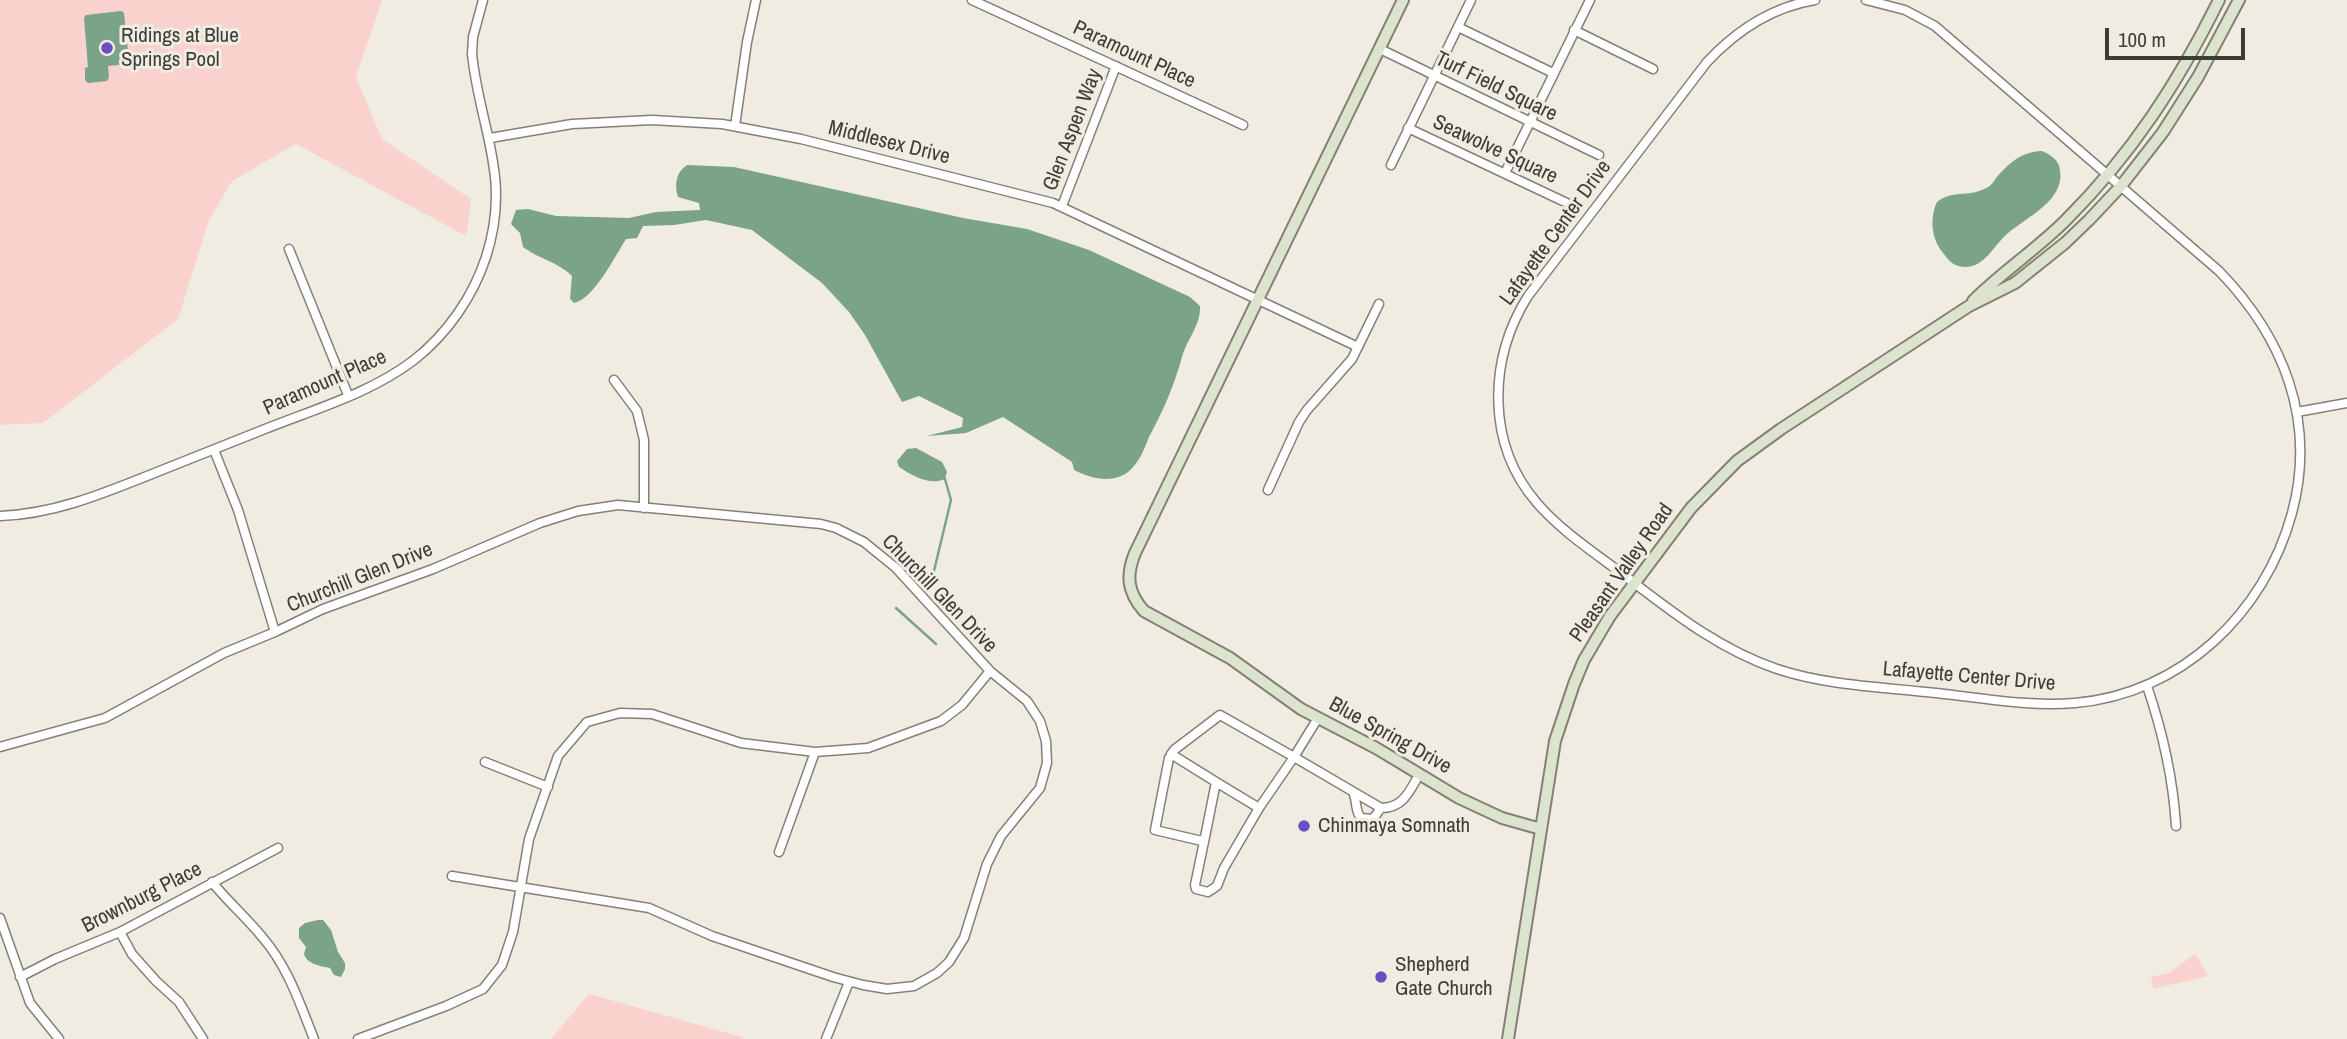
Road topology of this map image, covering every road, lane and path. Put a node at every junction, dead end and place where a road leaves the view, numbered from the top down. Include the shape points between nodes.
1 (483, 0) edge
2 (756, 0) edge
3 (972, 0) edge
4 (1402, 0) edge
5 (1471, 0) edge
6 (1590, 0) edge
7 (1815, 0) edge
8 (1866, 0) edge
9 (2219, 0) edge
10 (2239, 0) edge
11 (1458, 27) junction
12 (1574, 30) junction
13 (1380, 49) junction
14 (1116, 66) junction
15 (1653, 69) dead end
16 (1553, 73) junction
17 (1433, 76) junction
18 (1530, 122) junction
19 (1243, 125) dead end
20 (735, 126) junction
21 (1408, 128) junction
22 (490, 138) junction
23 (1599, 155) dead end
24 (1391, 164) dead end
25 (1505, 173) junction
26 (2108, 174) junction
27 (2121, 186) junction
28 (1567, 203) dead end
29 (1062, 206) junction
30 (289, 249) dead end
31 (1258, 299) junction
32 (1379, 304) dead end
33 (1969, 306) junction
34 (1358, 347) junction
35 (614, 380) dead end
36 (348, 395) junction
37 (2347, 404) edge
38 (2297, 412) junction
39 (214, 450) junction
40 (1268, 490) dead end
41 (644, 508) junction
42 (0, 516) edge
43 (1634, 583) junction
44 (275, 632) junction
45 (990, 671) junction
46 (2147, 686) junction
47 (1318, 718) junction
48 (0, 747) edge
49 (816, 752) junction
50 (1171, 754) junction
51 (1294, 757) junction
52 (485, 762) dead end
53 (1419, 775) junction
54 (1216, 782) junction
55 (548, 787) junction
56 (1353, 792) junction
57 (1259, 808) junction
58 (1381, 808) junction
59 (2176, 826) dead end
60 (1541, 829) junction
61 (1205, 837) junction
62 (278, 848) dead end
63 (779, 852) dead end
64 (452, 876) dead end
65 (212, 882) junction
66 (522, 888) junction
67 (0, 919) edge
68 (120, 932) junction
69 (20, 977) junction
70 (849, 982) junction
71 (59, 1039) edge
72 (203, 1039) edge
73 (314, 1039) edge
74 (358, 1039) edge
75 (826, 1039) edge
76 (1508, 1039) edge

1 - 22 street, Paramount Place via 472,54
2 - 20 street
3 - 14 street, Paramount Place
4 - 13 main road
5 - 11 street
6 - 12 street
7 - 43 street, Lafayette Center Drive via 1754,21 1707,62 1528,296 1503,348 1497,388 1499,418 1509,457 1524,485 1550,517
8 - 26 street, Lafayette Center Drive via 1905,10 1935,26
9 - 26 main road, Pleasant Valley Road via 2162,104
10 - 27 main road, Pleasant Valley Road via 2180,106
11 - 16 street
11 - 17 street
12 - 15 street
12 - 16 street
13 - 17 street, Turf Field Square
13 - 31 main road
14 - 19 street, Paramount Place
14 - 29 street, Glen Aspen Way
16 - 18 street
17 - 18 street, Turf Field Square
17 - 21 street
18 - 23 street, Turf Field Square
18 - 25 street
20 - 22 street, Middlesex Drive via 618,120
20 - 29 street, Middlesex Drive
21 - 24 street
21 - 25 street, Seawolve Square
22 - 36 street, Paramount Place via 495,214 486,257 468,298 444,332 414,360
25 - 28 street, Seawolve Square
26 - 27 street, Lafayette Center Drive
26 - 33 main road, Pleasant Valley Road via 2065,220
27 - 33 main road, Pleasant Valley Road via 2038,266
27 - 38 street, Lafayette Center Drive via 2219,271 2253,308 2274,342
29 - 31 street, Middlesex Drive
30 - 36 street
31 - 34 street, Middlesex Drive
31 - 47 main road, Blue Spring Drive via 1129,568 1129,588 1144,611 1230,657 1280,696
32 - 34 street
33 - 43 main road, Pleasant Valley Road via 1737,461 1691,508
34 - 40 street via 1299,422
35 - 41 street via 638,411 646,470
36 - 39 street, Paramount Place
37 - 38 street
38 - 46 street, Lafayette Center Drive via 2300,454 2294,507 2270,570 2244,611 2218,639
39 - 42 street, Paramount Place via 69,506
39 - 44 street via 238,510
41 - 44 street, Churchill Glen Drive via 618,505 540,523
41 - 45 street, Churchill Glen Drive via 784,519 821,524 852,536 896,568
43 - 46 street, Lafayette Center Drive via 1724,646 1804,677 2054,704 2102,699
43 - 60 main road, Pleasant Valley Road via 1610,616 1574,684 1555,741
44 - 48 street, Churchill Glen Drive via 224,653 105,718
45 - 49 street via 962,705 941,721 868,748
45 - 70 street, Churchill Glen Drive via 1027,701 1041,721 1047,763 1040,788 1000,836 964,938 943,968 914,986 887,989
46 - 59 street via 2168,755
47 - 51 street
47 - 53 main road, Blue Spring Drive
49 - 55 street via 741,743 652,714 620,713 587,722 558,756
49 - 63 street
50 - 51 street via 1220,715
50 - 54 street
50 - 61 street via 1155,830 1202,841
51 - 56 street
51 - 57 street
52 - 55 street
53 - 58 street via 1403,801
53 - 60 main road, Blue Spring Drive via 1486,811
54 - 57 street
54 - 61 street
55 - 66 street via 529,839
56 - 58 street
56 - 58 street via 1361,818 1373,819
57 - 61 street via 1220,881 1213,890 1203,892 1195,885
60 - 76 main road, Pleasant Valley Road
62 - 65 street, Brownburg Place
64 - 66 street, Churchill Glen Drive
65 - 68 street, Brownburg Place
65 - 73 street via 276,955
66 - 70 street, Churchill Glen Drive via 649,908 712,936
66 - 74 street via 502,965 483,989
67 - 69 street
68 - 69 street, Brownburg Place
68 - 72 street via 132,954 179,1002
69 - 71 street via 30,1003
70 - 75 street

